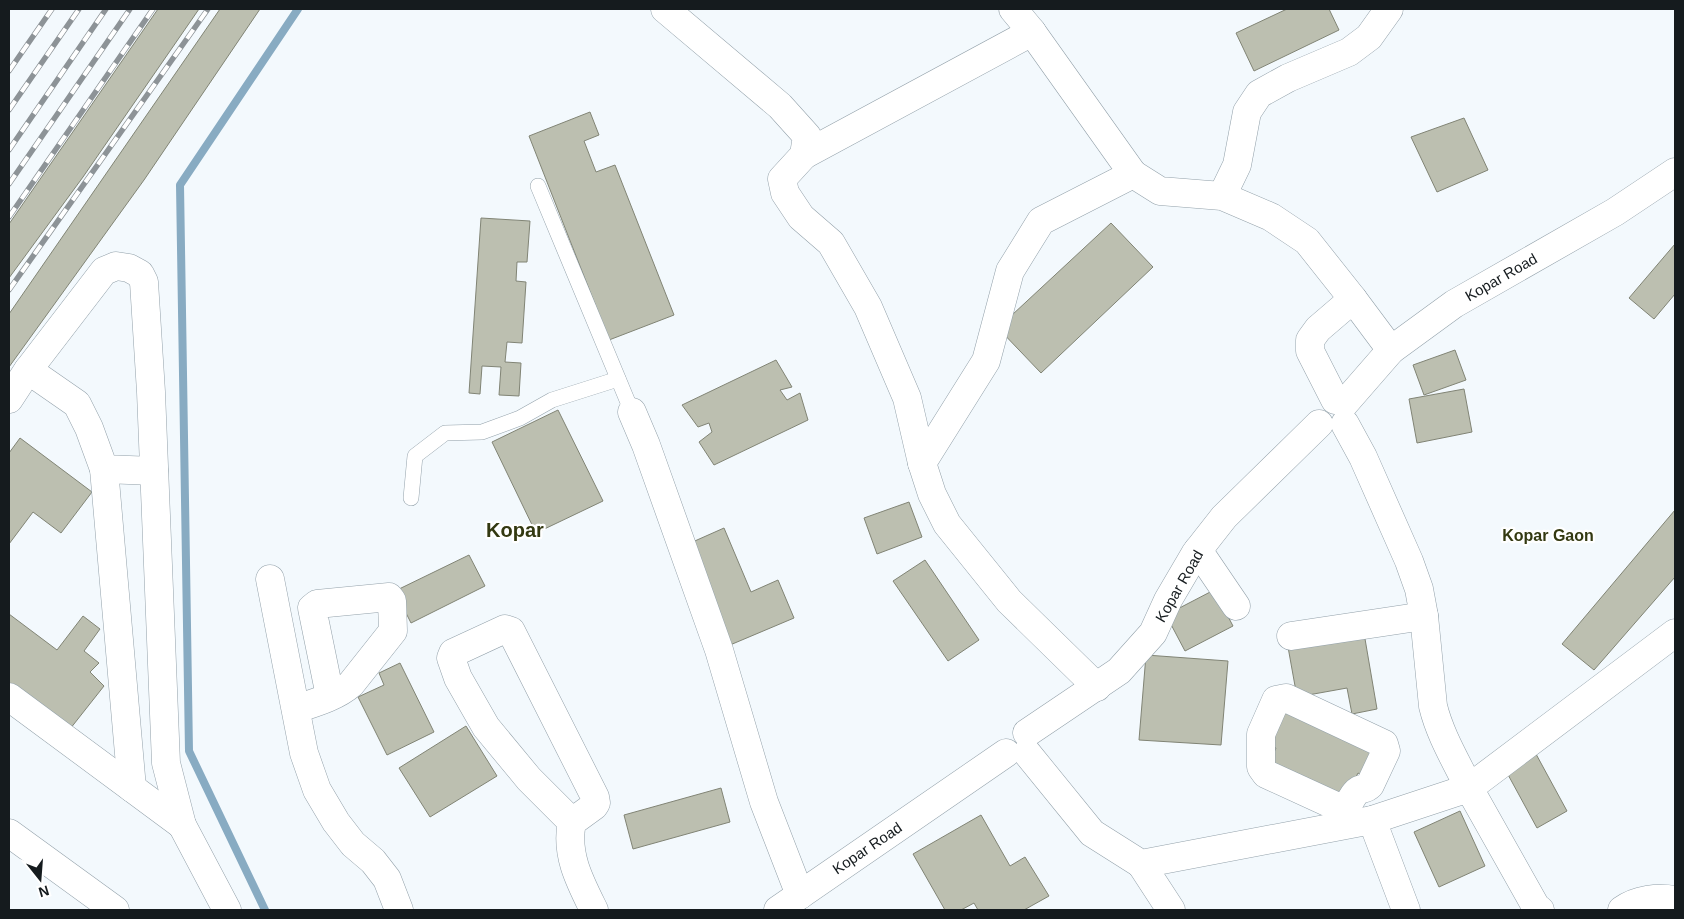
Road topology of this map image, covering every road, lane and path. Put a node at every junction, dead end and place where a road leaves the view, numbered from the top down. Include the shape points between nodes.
1 (665, 9) edge
2 (1013, 9) edge
3 (1389, 9) edge
4 (1032, 32) junction
5 (804, 155) junction
6 (1675, 172) edge
7 (1133, 174) junction
8 (538, 186) dead end
9 (1222, 196) junction
10 (1353, 299) junction
11 (1391, 350) junction
12 (28, 370) junction
13 (618, 379) junction
14 (9, 400) edge
15 (632, 412) joint
16 (1336, 413) junction
17 (922, 463) junction
18 (104, 469) junction
19 (154, 471) junction
20 (411, 498) dead end
21 (1198, 550) junction
22 (270, 579) dead end
23 (1236, 606) dead end
24 (1424, 616) junction
25 (313, 618) junction
26 (279, 625) junction
27 (1675, 633) edge
28 (1290, 636) dead end
29 (1097, 686) junction
30 (330, 696) junction
31 (9, 697) edge
32 (296, 709) junction
33 (1020, 746) junction
34 (132, 788) junction
35 (1470, 788) junction
36 (1308, 794) junction
37 (1372, 820) junction
38 (572, 822) junction
39 (182, 825) junction
40 (1316, 830) junction
41 (9, 832) edge
42 (1142, 864) junction
43 (1675, 900) edge
44 (789, 902) edge
45 (1162, 908) edge
46 (115, 910) edge
47 (227, 910) edge
48 (399, 910) edge
49 (594, 910) edge
50 (1406, 910) edge
51 (1540, 910) edge
52 (1622, 910) edge

1 - 5 street via 780,106 807,136
2 - 4 street
3 - 9 street via 1369,37 1350,52 1259,94 1248,112 1237,164
4 - 5 street
4 - 7 street
5 - 17 street via 782,179 785,193 801,217 831,243 868,307 906,398
6 - 11 street, Kopar Road via 1616,212 1454,304
7 - 9 street via 1160,191
7 - 17 street via 1041,220 1010,271 986,361
8 - 13 lane
9 - 10 street via 1271,217 1307,241
10 - 11 street
10 - 16 street via 1310,340 1310,351
11 - 16 street, Kopar Road
12 - 14 street
12 - 18 street via 77,404
12 - 19 street via 104,271 116,266 140,274 144,282
13 - 15 lane
13 - 20 lane via 552,400 520,418 482,432 445,433 415,456
15 - 44 street via 715,640 764,802
16 - 21 street, Kopar Road via 1224,517
16 - 24 street via 1363,457 1409,561
17 - 29 street via 932,494 947,524 1008,601
18 - 19 street
18 - 34 street
19 - 39 street via 166,762
21 - 23 street
21 - 29 street, Kopar Road via 1168,600 1153,633 1119,672
22 - 26 street
24 - 28 street
24 - 35 street via 1436,719
25 - 26 street
25 - 30 street
25 - 30 street via 312,608 317,604 390,597 392,602 392,633 351,684
26 - 32 street
27 - 35 street
29 - 33 street, Kopar Road
30 - 32 street
31 - 34 street
32 - 48 street via 304,753 317,790 336,822 387,879
33 - 42 street via 1092,833
33 - 44 street, Kopar Road
34 - 39 street
35 - 37 street
35 - 51 street via 1506,856
36 - 36 street via 1262,771 1261,734 1276,700 1286,698 1386,747 1370,785 1359,790 1348,805 1338,807
36 - 40 street
37 - 40 street
37 - 50 street
38 - 38 street via 594,806 595,797 511,631 505,629 453,653 451,658 458,678 486,727
38 - 49 street via 572,857
39 - 47 street
40 - 42 street
41 - 46 street
42 - 45 street
43 - 52 street via 1660,897

